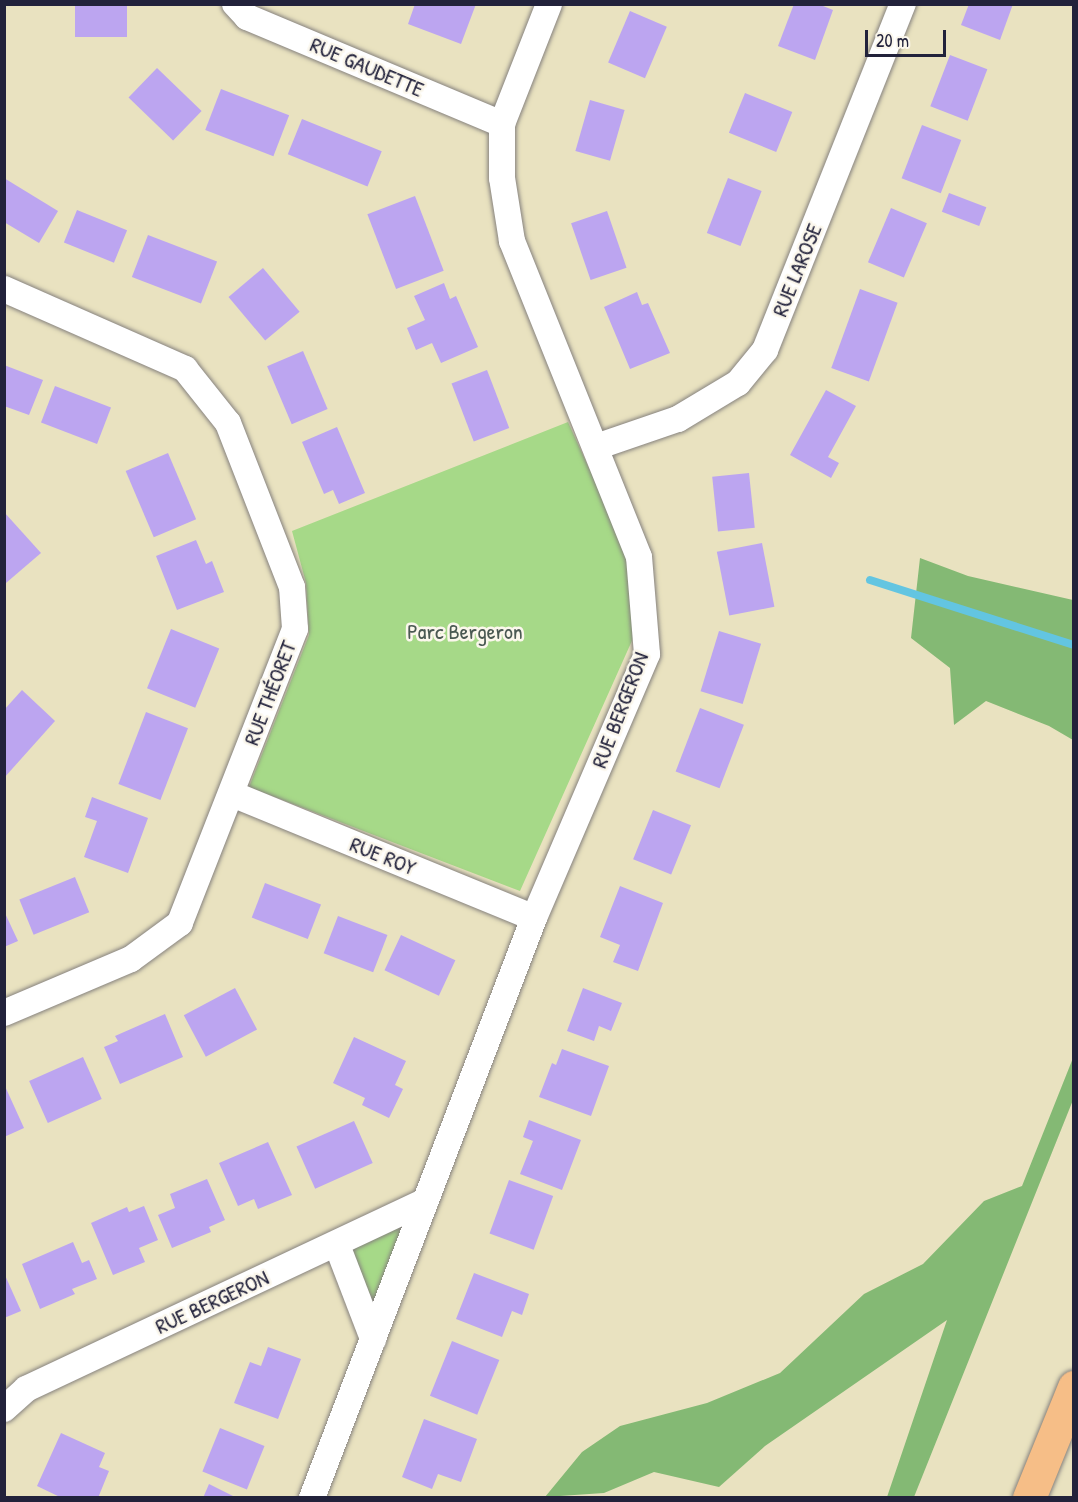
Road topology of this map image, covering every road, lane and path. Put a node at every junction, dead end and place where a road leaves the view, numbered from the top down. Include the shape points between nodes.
1 (235, 4) edge
2 (549, 4) edge
3 (903, 4) edge
4 (502, 124) junction
5 (4, 290) edge
6 (596, 447) junction
7 (232, 794) junction
8 (534, 918) junction
9 (4, 1012) edge
10 (425, 1201) junction
11 (337, 1245) junction
12 (373, 1340) junction
13 (1074, 1387) edge
14 (4, 1409) edge
15 (312, 1497) edge
16 (1029, 1497) edge

1 - 4 street, RUE GAUDETTE via 247,17
2 - 4 street, RUE BERGERON
3 - 6 street, RUE LAROSE via 765,350 738,383 678,419
4 - 6 street, RUE BERGERON via 502,178 512,241
5 - 7 street, RUE THÉORET via 185,369 228,423 292,587 295,629
6 - 8 street, RUE BERGERON via 639,558 647,654
7 - 8 street, RUE ROY
7 - 9 street, RUE THÉORET via 180,923 131,959
8 - 10 street, RUE BERGERON
10 - 11 street, RUE BERGERON
10 - 12 street, RUE BERGERON
11 - 12 street
11 - 14 street, RUE BERGERON via 26,1389
12 - 15 street, RUE BERGERON
13 - 16 highway

